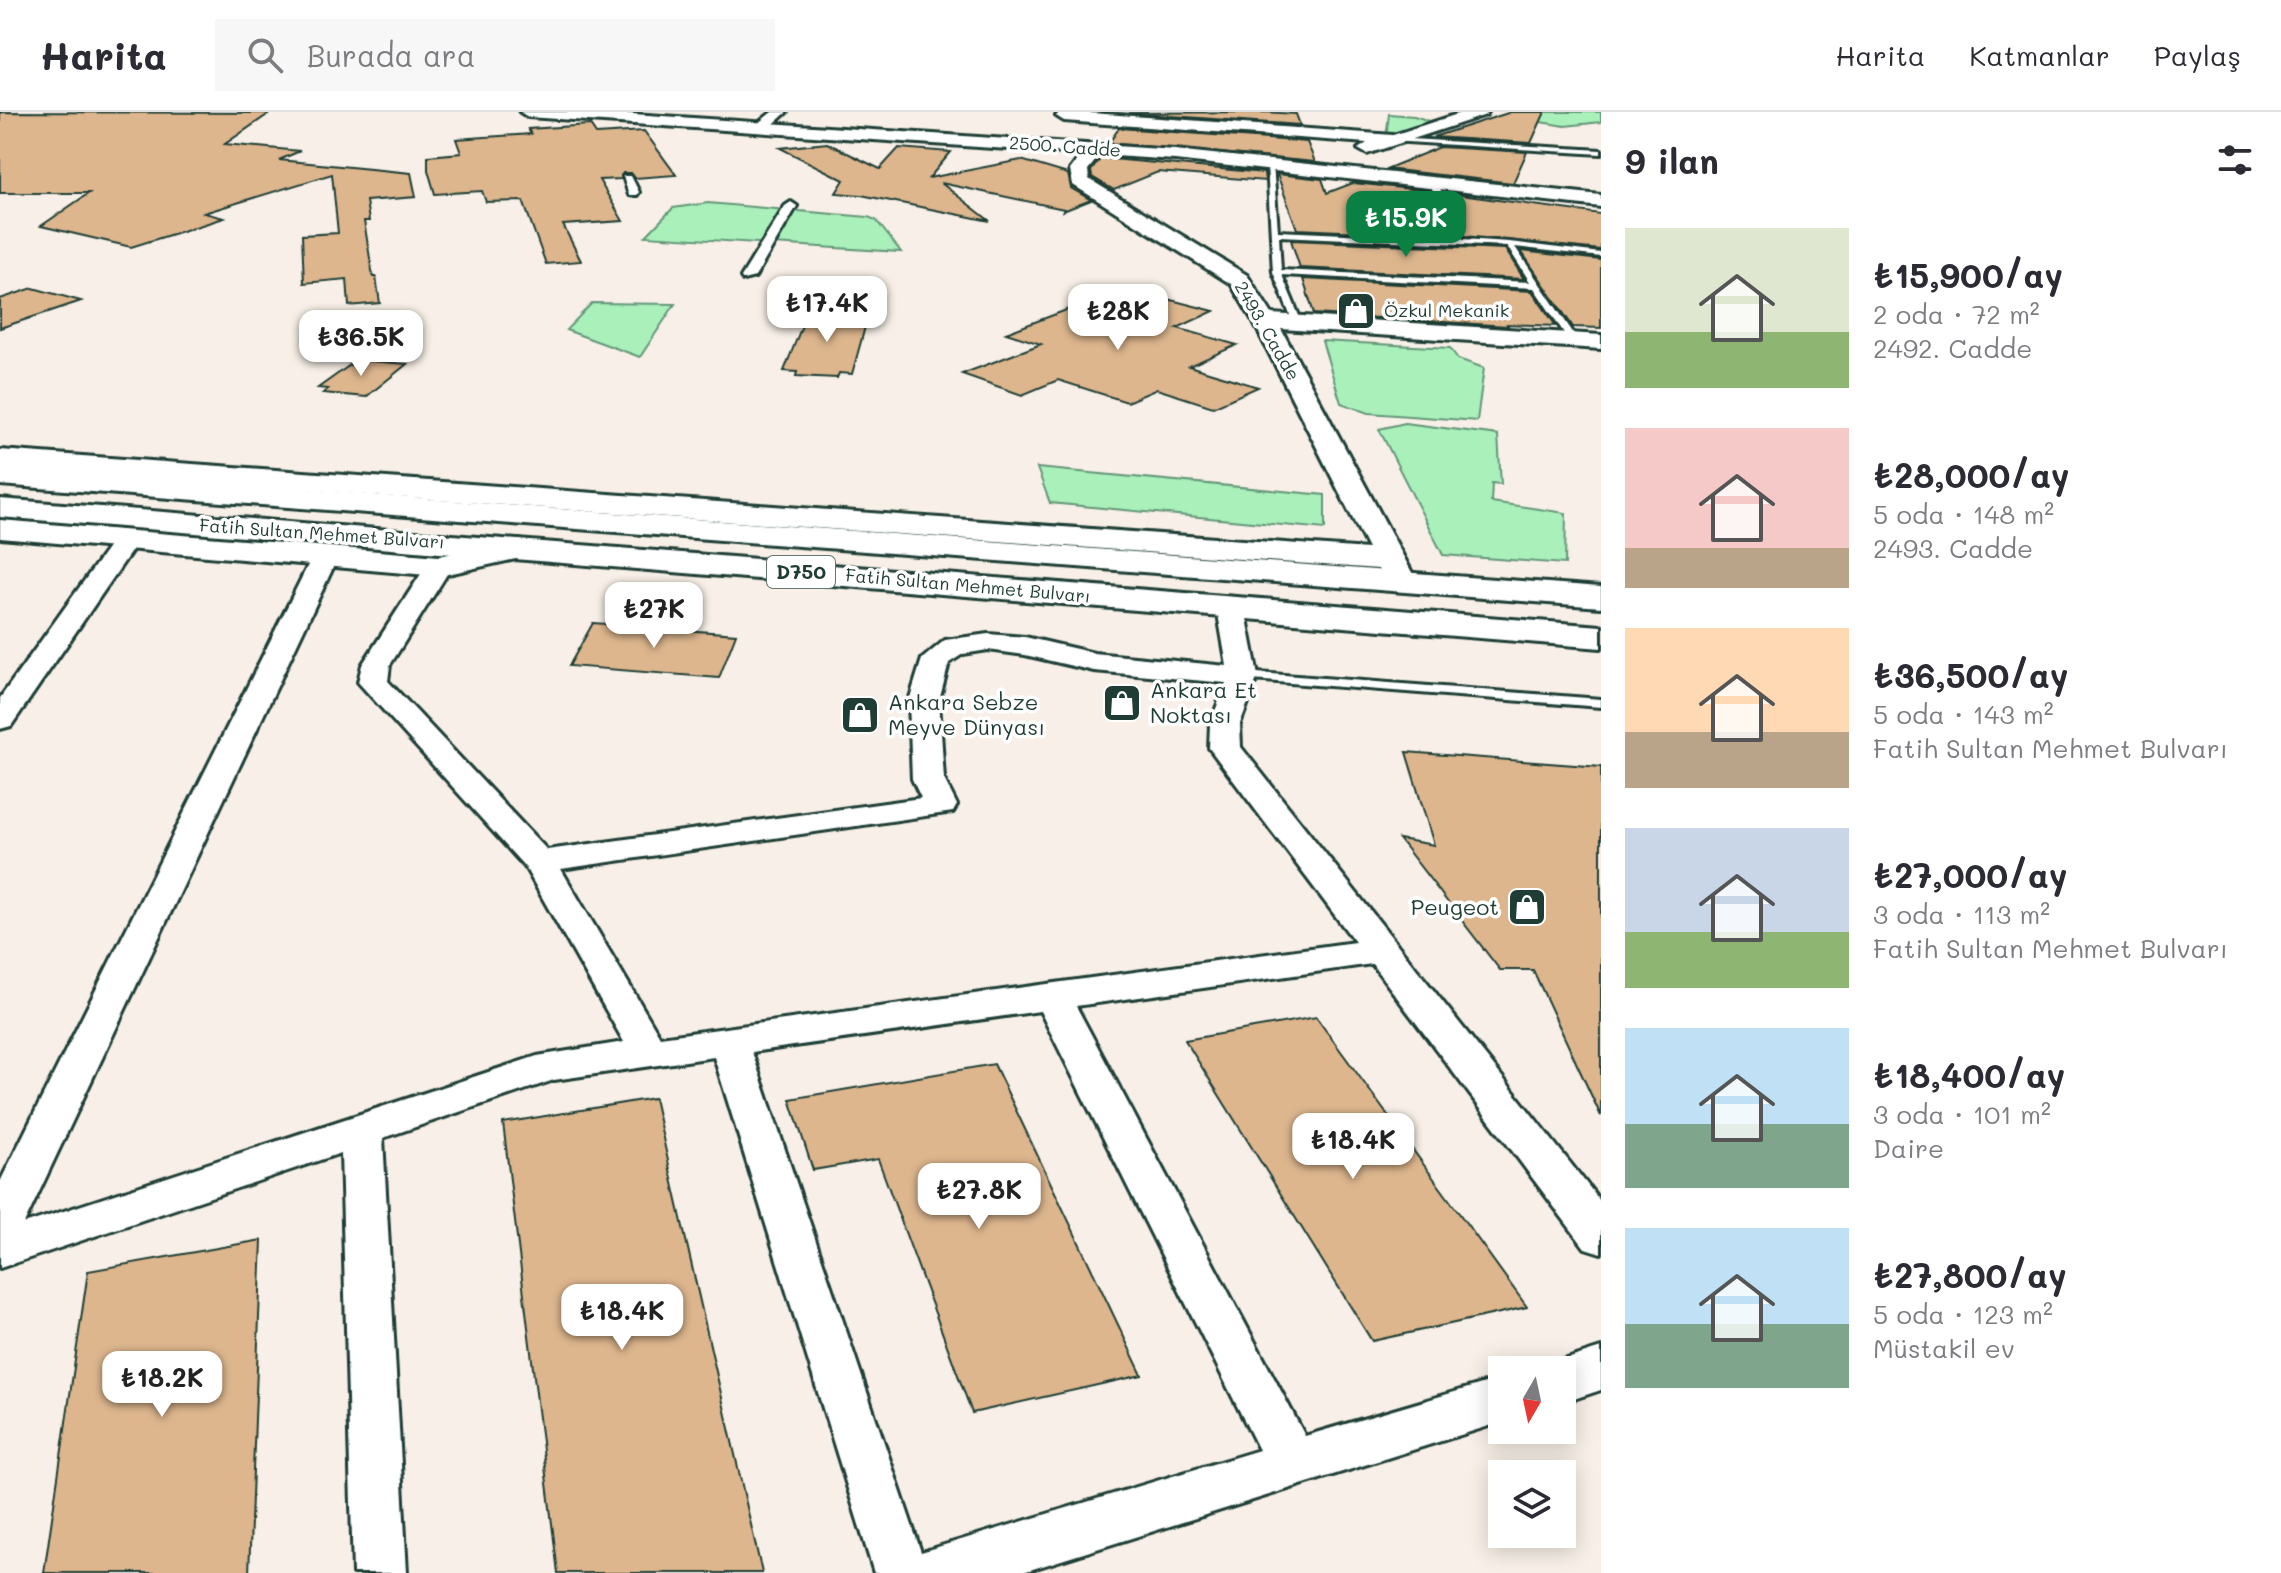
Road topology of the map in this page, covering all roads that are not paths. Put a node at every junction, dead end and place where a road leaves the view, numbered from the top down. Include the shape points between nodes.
1 (528, 112) edge
2 (780, 112) edge
3 (1480, 112) edge
4 (1065, 114) edge
5 (1413, 114) edge
6 (1458, 117) junction
7 (762, 127) junction
8 (1393, 140) junction
9 (1085, 149) junction
10 (1601, 152) edge
11 (1270, 164) junction
12 (1314, 169) junction
13 (627, 178) dead end
14 (1433, 182) junction
15 (633, 192) dead end
16 (1601, 201) edge
17 (791, 206) dead end
18 (1273, 233) junction
19 (1460, 241) junction
20 (1509, 244) junction
21 (1601, 255) edge
22 (1277, 272) junction
23 (748, 277) dead end
24 (1534, 285) junction
25 (1265, 321) junction
26 (1297, 323) junction
27 (1573, 340) junction
28 (1601, 342) edge
29 (0, 459) edge
30 (0, 476) edge
31 (0, 508) edge
32 (0, 529) edge
33 (126, 540) junction
34 (518, 549) junction
35 (324, 559) junction
36 (439, 566) junction
37 (1395, 571) junction
38 (1601, 597) edge
39 (1231, 608) junction
40 (1598, 638) edge
41 (1243, 676) junction
42 (1601, 703) edge
43 (0, 720) edge
44 (539, 862) junction
45 (1381, 951) junction
46 (1052, 997) junction
47 (729, 1042) junction
48 (650, 1053) junction
49 (361, 1130) junction
50 (0, 1227) edge
51 (1601, 1235) edge
52 (0, 1250) edge
53 (1601, 1369) edge
54 (1576, 1377) edge
55 (1488, 1404) edge
56 (1293, 1464) junction
57 (380, 1573) edge
58 (901, 1573) edge
59 (935, 1573) edge

1 - 7 street, 2500. Cadde
2 - 7 street
3 - 6 street
4 - 8 street
4 - 9 street via 1059,124 1062,133
5 - 6 street
6 - 8 street
7 - 9 street, 2500. Cadde
8 - 10 lane
8 - 12 street
9 - 11 street, 2500. Cadde
9 - 25 street, 2493. Cadde via 1080,181 1229,272
11 - 12 street, 2500. Cadde
11 - 18 lane
12 - 14 street, 2500. Cadde
13 - 15 street
14 - 16 street, 2500. Cadde
14 - 19 lane
17 - 23 street
18 - 19 lane
18 - 22 lane
19 - 20 lane
20 - 21 lane
20 - 24 lane
22 - 24 lane
22 - 26 lane
24 - 27 lane
25 - 26 street
25 - 37 street, 2493. Cadde
26 - 27 street
27 - 28 street
29 - 37 street
30 - 37 highway, Fatih Sultan Mehmet Bulvarı / D750
31 - 34 highway, Fatih Sultan Mehmet Bulvarı / D750
32 - 33 street
33 - 35 street
33 - 43 street
34 - 36 street
34 - 39 highway, Fatih Sultan Mehmet Bulvarı / D750
35 - 36 street
35 - 50 street
36 - 44 street via 376,665 373,682
37 - 38 highway, Fatih Sultan Mehmet Bulvarı / D750
39 - 40 highway, Fatih Sultan Mehmet Bulvarı / D750
39 - 41 street
41 - 42 lane
41 - 44 street via 1094,662 988,642 955,646 936,659 924,701 928,779 941,805
41 - 45 street via 1225,724 1225,748
44 - 48 street
45 - 46 street
45 - 51 street
46 - 47 street
46 - 56 street
47 - 48 street
47 - 58 street
48 - 49 street via 551,1066
49 - 52 street
49 - 57 street
53 - 54 street
55 - 56 street
56 - 59 street

